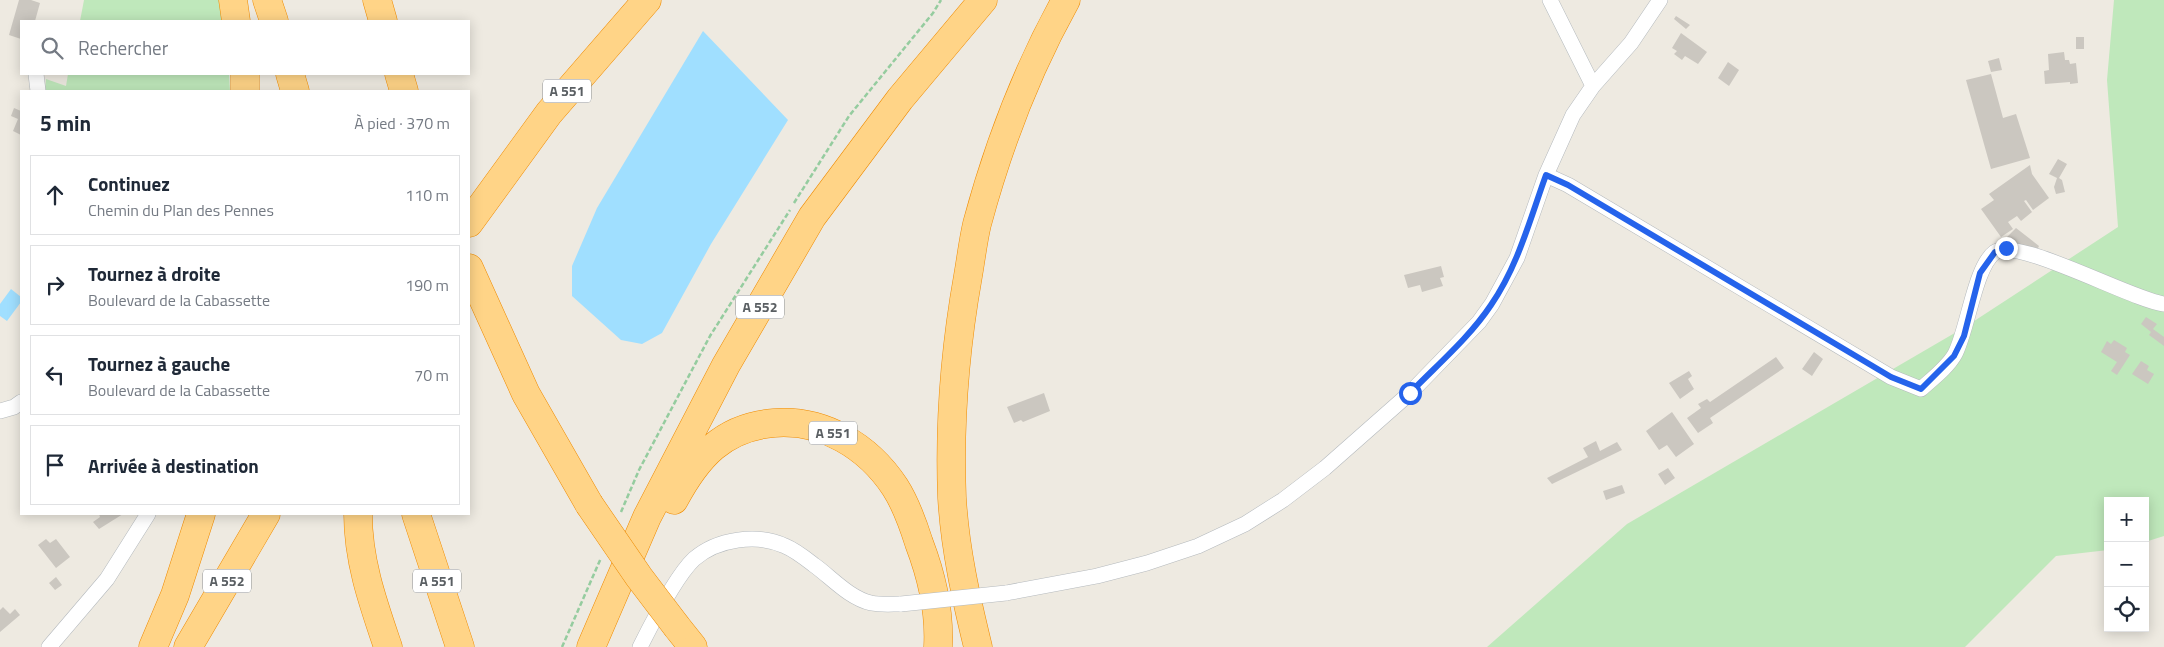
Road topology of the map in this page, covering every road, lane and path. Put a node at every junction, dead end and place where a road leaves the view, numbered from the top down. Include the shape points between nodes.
1 (233, 0) edge
2 (267, 0) edge
3 (376, 0) edge
4 (630, 0) edge
5 (648, 0) edge
6 (982, 0) edge
7 (1066, 0) edge
8 (1550, 0) edge
9 (1660, 0) edge
10 (236, 20) edge
11 (274, 20) edge
12 (383, 20) edge
13 (36, 75) edge
14 (245, 75) edge
15 (290, 75) edge
16 (399, 75) edge
17 (1593, 86) junction
18 (38, 90) edge
19 (245, 90) edge
20 (295, 90) edge
21 (404, 90) edge
22 (1546, 175) junction
23 (470, 196) edge
24 (470, 222) edge
25 (470, 270) edge
26 (2164, 304) edge
27 (20, 403) edge
28 (0, 411) edge
29 (147, 515) edge
30 (201, 515) edge
31 (265, 515) edge
32 (358, 515) edge
33 (416, 515) edge
34 (687, 639) edge
35 (49, 647) edge
36 (153, 647) edge
37 (188, 647) edge
38 (388, 647) edge
39 (460, 647) edge
40 (591, 647) edge
41 (596, 647) edge
42 (640, 647) edge
43 (938, 647) edge
44 (978, 647) edge

1 - 10 highway
2 - 11 highway
3 - 12 highway
4 - 23 highway via 536,110
5 - 24 highway, A 551 via 549,113
6 - 40 highway, A 552 via 900,99 812,217 726,365 647,517
7 - 44 highway via 1027,77 1000,151 977,226 960,321 952,424 952,499 960,564
8 - 17 street
9 - 17 street via 1630,43
13 - 18 street
14 - 19 highway
15 - 20 highway
16 - 21 highway
17 - 22 street via 1573,115
22 - 26 street via 1891,377 1921,389 1954,356 1964,336 1980,273 1995,252 2006,248
22 - 42 street, bridge via 1517,258 1479,322 1410,393 1325,468 1252,519 1198,546 1097,576 1006,593 901,604 864,601 786,546 759,540 726,542 695,559 687,568
25 - 34 highway, bridge via 526,394 589,504
27 - 28 street
29 - 35 street via 107,579
30 - 36 highway, A 552 via 175,594
31 - 37 highway, A 552
32 - 38 highway via 369,594
33 - 39 highway, A 551
41 - 43 highway, A 551 via 682,484 702,458 714,445 744,428 786,422 825,428 850,442 879,466 895,488 911,518 932,582

